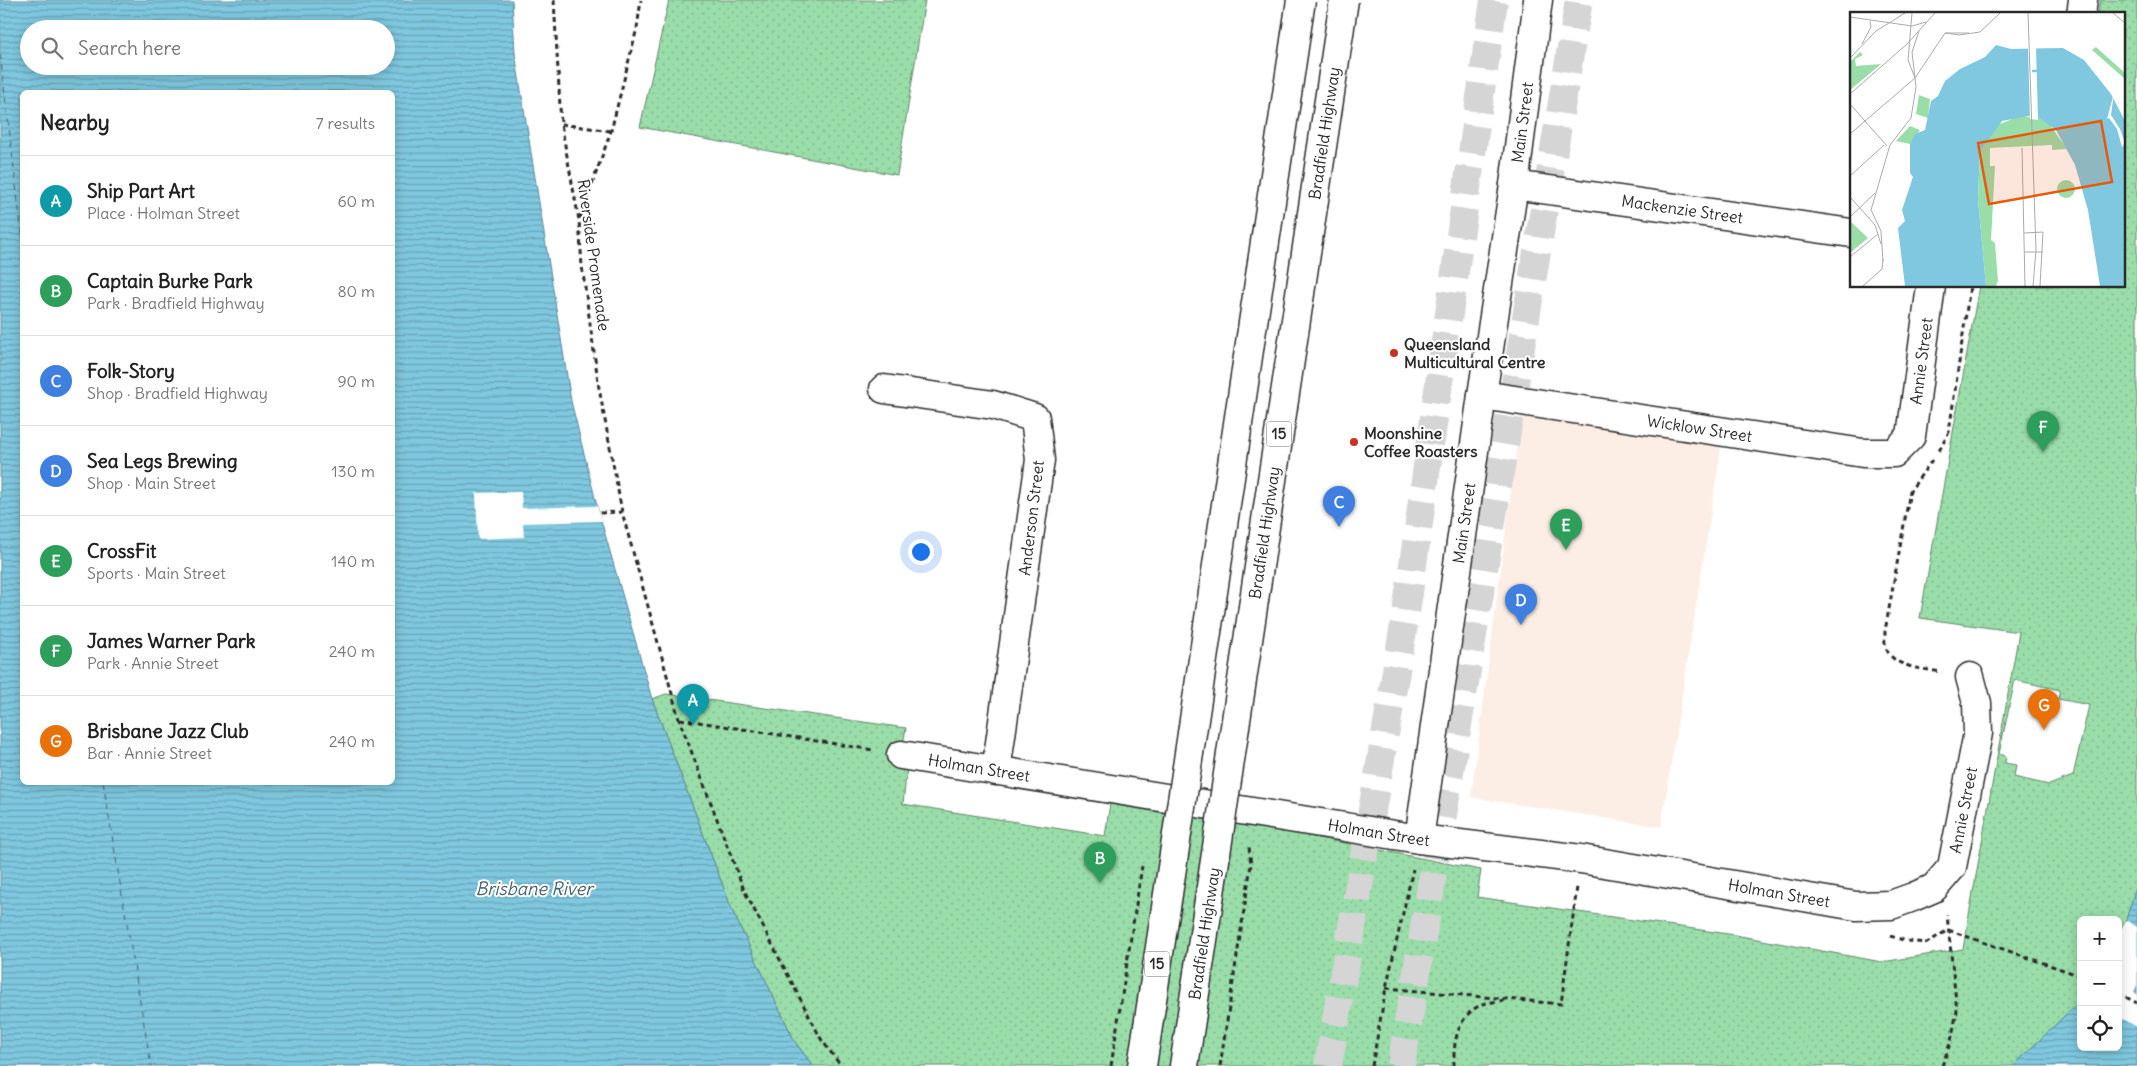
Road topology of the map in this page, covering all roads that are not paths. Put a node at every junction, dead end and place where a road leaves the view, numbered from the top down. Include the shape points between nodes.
1 (1301, 0) edge
2 (1344, 0) edge
3 (1538, 0) edge
4 (1514, 186) junction
5 (1850, 232) edge
6 (1931, 288) edge
7 (884, 390) dead end
8 (1482, 395) junction
9 (1911, 436) joint
10 (1970, 677) road end
11 (901, 755) road end
12 (996, 770) junction
13 (1419, 839) junction
14 (1856, 906) joint
15 (1142, 1066) edge
16 (1184, 1066) edge

1 - 15 main road, 15, bridge
2 - 16 main road, Bradfield Highway / 15, bridge
3 - 4 main road, Main Street
4 - 5 main road, Mackenzie Street
4 - 8 main road, Main Street
6 - 9 main road, Annie Street
7 - 12 main road, Anderson Street via 993,406 1035,418 1040,460
8 - 9 main road, Wicklow Street via 1863,453 1894,453
8 - 13 main road, Main Street
10 - 14 main road, Annie Street via 1977,703 1978,733 1952,867 1934,888 1891,905
11 - 12 main road, Holman Street
12 - 13 main road, Holman Street
13 - 14 main road, Holman Street via 1581,859

